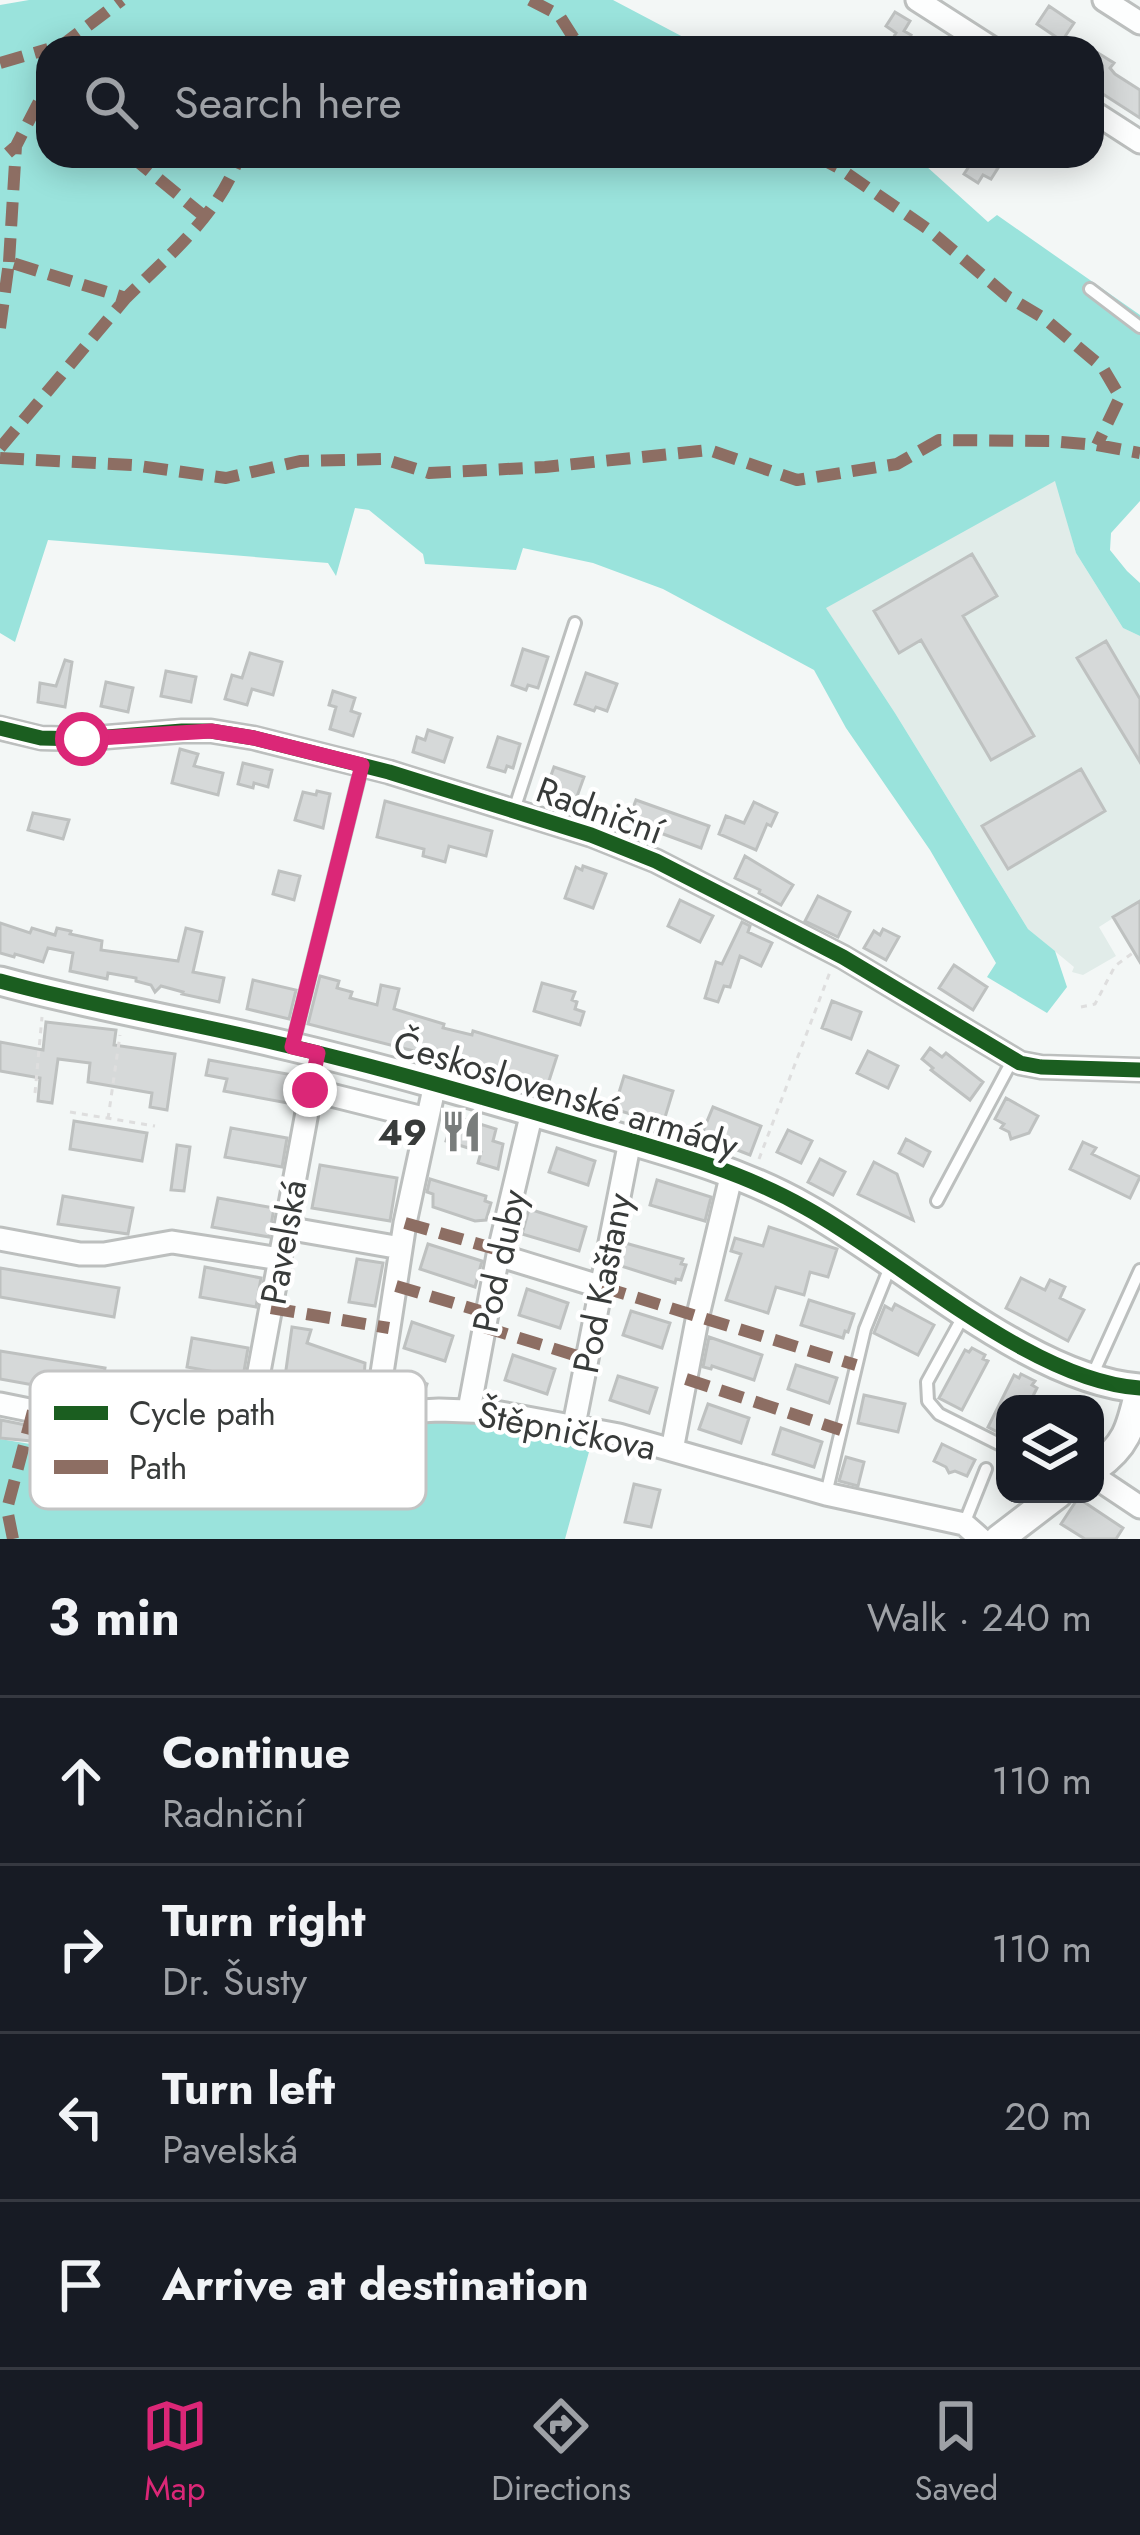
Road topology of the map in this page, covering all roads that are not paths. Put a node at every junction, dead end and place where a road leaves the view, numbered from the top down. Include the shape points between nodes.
1 (917, 0) edge
2 (1104, 0) edge
3 (1140, 22) edge
4 (973, 36) edge
5 (1104, 119) edge
6 (1140, 142) edge
7 (1090, 289) dead end
8 (1140, 327) edge
9 (575, 623) dead end
10 (0, 728) edge
11 (362, 765) junction
12 (514, 810) junction
13 (0, 981) edge
14 (305, 1050) junction
15 (1013, 1059) junction
16 (1140, 1070) edge
17 (435, 1084) junction
18 (310, 1090) junction
19 (532, 1112) junction
20 (427, 1119) junction
21 (630, 1141) junction
22 (744, 1168) junction
23 (937, 1201) dead end
24 (286, 1228) junction
25 (0, 1239) edge
26 (401, 1248) junction
27 (498, 1255) junction
28 (280, 1259) junction
29 (892, 1263) junction
30 (1140, 1270) edge
31 (602, 1287) junction
32 (962, 1319) junction
33 (259, 1371) edge
34 (382, 1371) edge
35 (1091, 1379) junction
36 (1140, 1388) edge
37 (0, 1404) edge
38 (30, 1410) edge
39 (469, 1410) junction
40 (426, 1411) edge
41 (574, 1425) junction
42 (996, 1442) edge
43 (672, 1450) junction
44 (1104, 1464) edge
45 (986, 1469) dead end
46 (1104, 1480) edge
47 (826, 1494) junction
48 (1049, 1503) edge
49 (1140, 1507) edge
50 (972, 1532) edge
51 (1018, 1534) edge

1 - 4 street
2 - 3 street
5 - 6 street
7 - 8 lane
9 - 12 lane
10 - 11 street, Radniční via 82,739 211,731
11 - 12 street, Radniční
11 - 14 lane
12 - 15 street, Radniční via 656,861 844,957
13 - 14 street, Československé armády
14 - 17 street, Československé armády
14 - 18 street, Pavelská
15 - 16 street, Radniční
15 - 23 lane
17 - 19 street, Československé armády
17 - 20 street
18 - 20 street
18 - 24 street, Pavelská
19 - 21 street, Československé armády
19 - 27 street, Pod duby
20 - 26 street
21 - 22 street, Československé armády
21 - 31 street, Pod Kaštany
22 - 29 street, Československé armády
22 - 43 street via 698,1315
24 - 26 street
24 - 28 street, Pavelská
25 - 28 street via 80,1254 172,1242
26 - 34 street
27 - 31 street
27 - 39 street, Pod duby
28 - 33 street, Pavelská
29 - 32 street, Československé armády
29 - 47 lane via 865,1329
30 - 35 lane
31 - 41 street, Pod Kaštany
32 - 35 street, Československé armády
32 - 42 lane via 927,1382 928,1401
35 - 36 street, Československé armády
36 - 44 street via 1123,1444
37 - 38 street, Štěpničkova
39 - 40 street, Štěpničkova
39 - 41 street, Štěpničkova
41 - 43 street, Štěpničkova
43 - 47 street, Štěpničkova
45 - 50 lane
46 - 49 street
47 - 50 street, Štěpničkova
48 - 51 street

